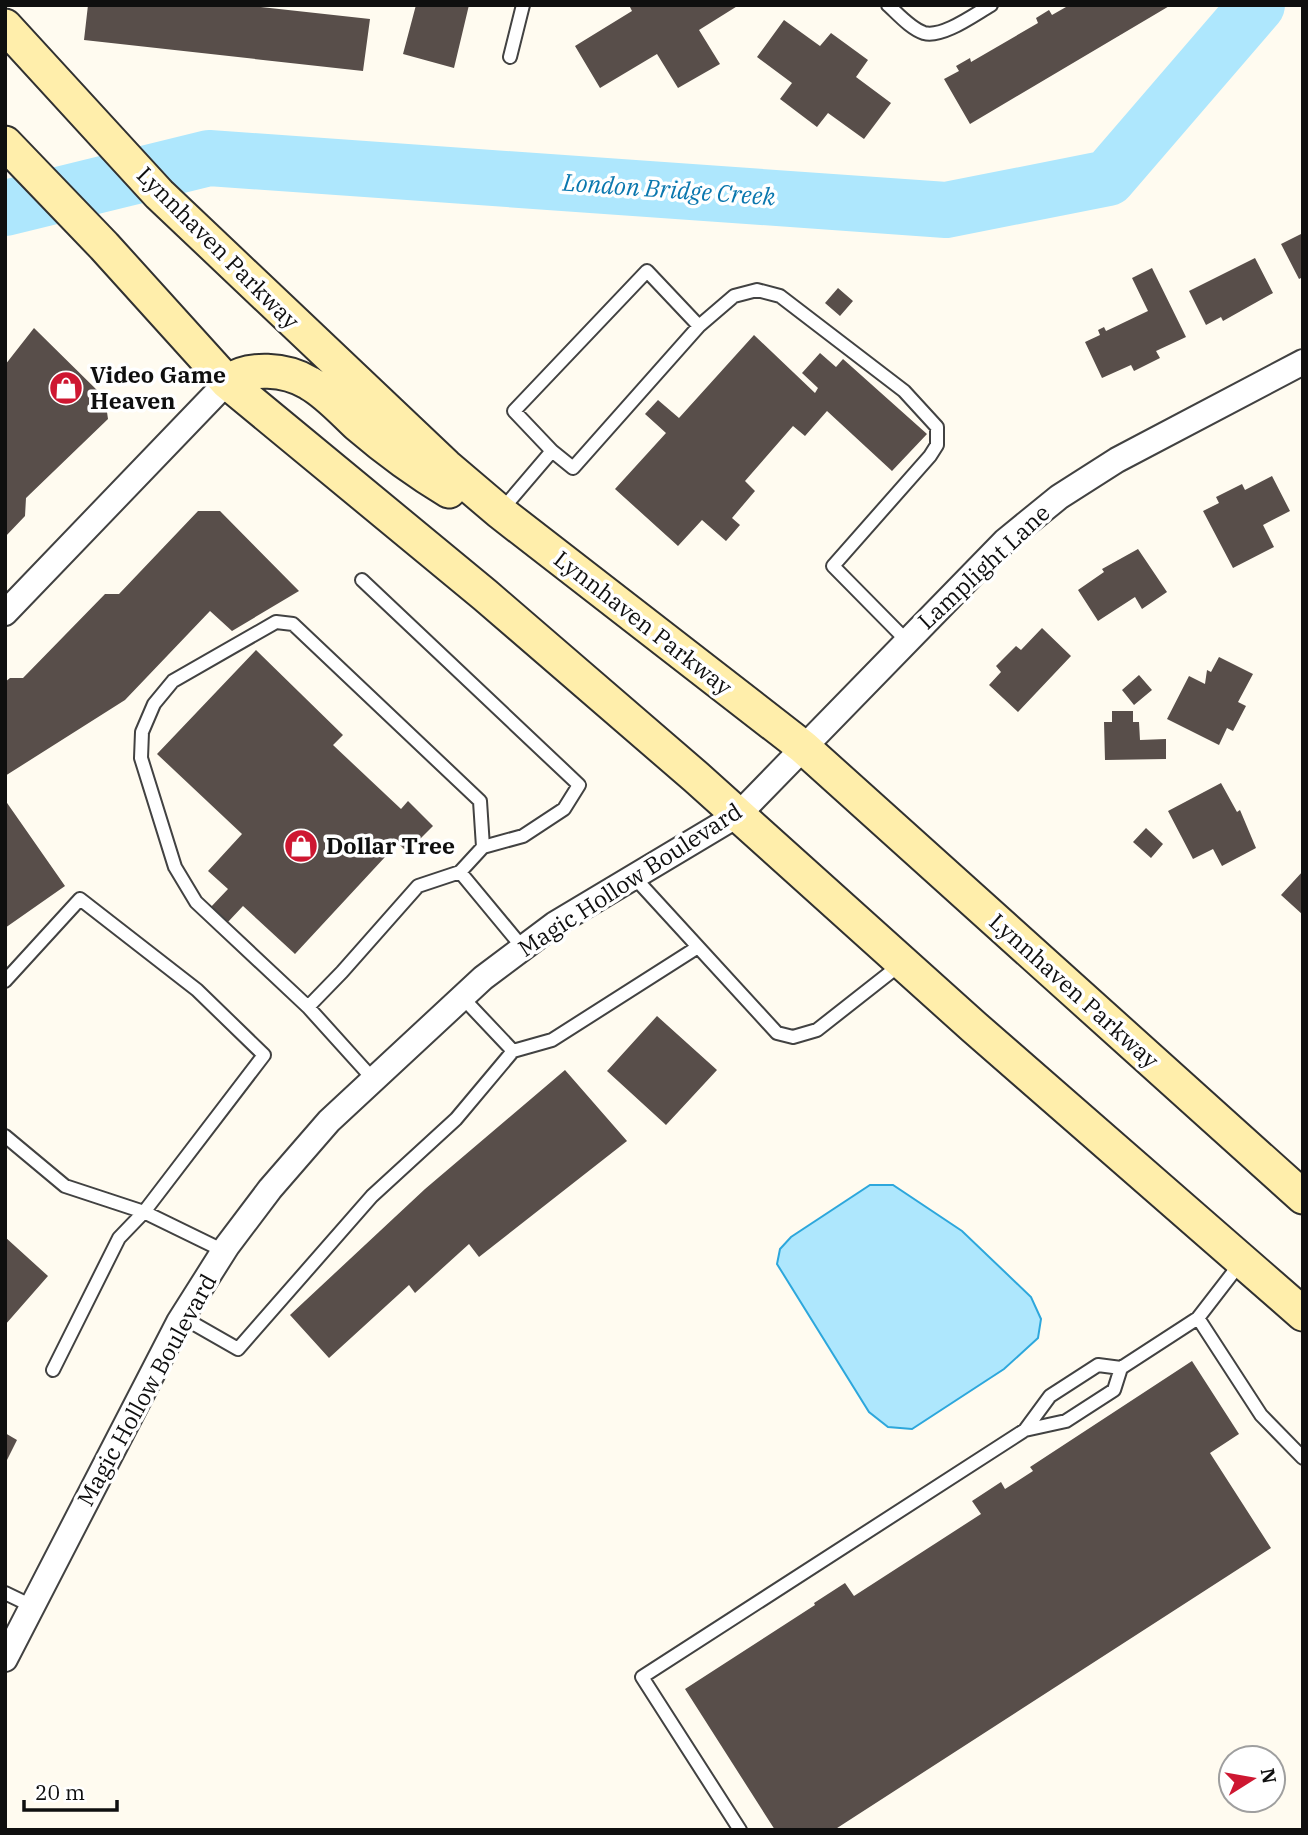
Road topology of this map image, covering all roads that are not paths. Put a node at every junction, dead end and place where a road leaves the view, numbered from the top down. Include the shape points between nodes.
1 (523, 5) edge
2 (888, 5) edge
3 (991, 5) edge
4 (5, 26) edge
5 (510, 57) dead end
6 (9, 147) edge
7 (699, 326) junction
8 (1303, 362) edge
9 (227, 383) junction
10 (551, 451) junction
11 (499, 512) junction
12 (362, 580) dead end
13 (5, 612) edge
14 (906, 640) junction
15 (803, 747) junction
16 (738, 814) junction
17 (483, 847) junction
18 (460, 872) junction
19 (634, 877) junction
20 (698, 947) junction
21 (523, 948) junction
22 (903, 963) junction
23 (5, 981) edge
24 (462, 997) junction
25 (308, 1007) junction
26 (513, 1051) junction
27 (373, 1079) junction
28 (5, 1136) edge
29 (1303, 1197) edge
30 (144, 1212) junction
31 (224, 1251) junction
32 (1242, 1261) junction
33 (1303, 1314) edge
34 (182, 1317) junction
35 (1198, 1318) junction
36 (1121, 1368) junction
37 (53, 1370) dead end
38 (1025, 1430) junction
39 (1303, 1458) edge
40 (5, 1593) edge
41 (32, 1606) junction
42 (5, 1659) edge
43 (740, 1830) edge

1 - 5 lane
2 - 3 lane via 924,33 939,33
4 - 11 main road, Lynnhaven Parkway via 159,194
6 - 9 main road
7 - 10 lane via 573,468
7 - 10 lane via 646,271 514,411
7 - 14 lane via 734,296 757,290 780,296 904,391 937,427 937,445 930,456 833,566
8 - 14 street, Lamplight Lane via 1117,460 1059,497 1005,541
9 - 11 main road via 236,376 262,371 310,383 435,483 477,507
9 - 13 street
9 - 16 main road via 485,594
10 - 11 lane
11 - 15 main road, Lynnhaven Parkway
12 - 17 lane via 579,785 564,809 523,836
14 - 15 street, Lamplight Lane
15 - 16 street, Magic Hollow Boulevard
15 - 29 main road, Lynnhaven Parkway
16 - 19 street, Magic Hollow Boulevard
16 - 22 main road
17 - 18 lane
17 - 25 lane via 480,801 293,624 276,622 173,681 153,704 142,732 141,758 175,867 196,902
18 - 21 lane
18 - 25 lane via 418,886
19 - 20 lane
19 - 21 street, Magic Hollow Boulevard
20 - 22 lane via 777,1033 793,1037 817,1030
20 - 26 lane via 552,1041
21 - 24 street, Magic Hollow Boulevard
22 - 32 main road
23 - 30 lane via 80,899 197,990 264,1055
24 - 26 lane
24 - 27 street, Magic Hollow Boulevard
25 - 27 lane
26 - 34 lane via 456,1119 372,1196 238,1349
27 - 31 street, Magic Hollow Boulevard via 270,1189
28 - 30 lane via 65,1186
30 - 31 lane
30 - 37 lane via 118,1238
31 - 34 street, Magic Hollow Boulevard
32 - 33 main road
32 - 35 lane
34 - 41 street, Magic Hollow Boulevard
35 - 36 lane
35 - 39 lane via 1261,1415
36 - 38 lane via 1114,1390 1074,1416
36 - 38 lane via 1098,1365 1050,1396
38 - 43 lane via 642,1677
40 - 41 lane
41 - 42 street, Magic Hollow Boulevard

